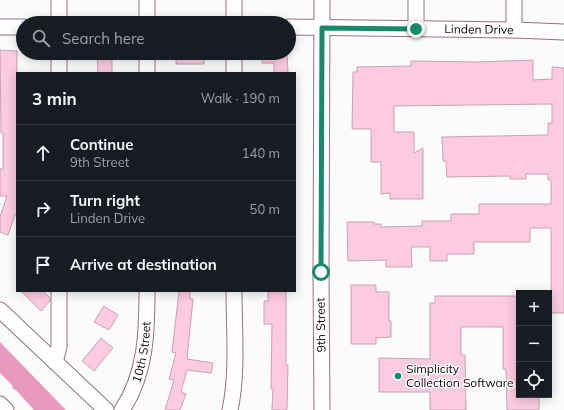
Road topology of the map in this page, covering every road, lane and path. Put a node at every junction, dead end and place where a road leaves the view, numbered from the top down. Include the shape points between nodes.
1 (59, 0) edge
2 (147, 0) edge
3 (234, 0) edge
4 (322, 0) edge
5 (416, 0) edge
6 (514, 0) edge
7 (59, 16) edge
8 (147, 16) edge
9 (234, 16) edge
10 (0, 27) edge
11 (16, 27) edge
12 (296, 27) edge
13 (322, 28) junction
14 (416, 29) junction
15 (514, 30) junction
16 (564, 32) edge
17 (59, 60) edge
18 (147, 60) edge
19 (234, 60) edge
20 (59, 72) edge
21 (147, 72) edge
22 (234, 72) edge
23 (59, 292) edge
24 (147, 292) edge
25 (234, 292) edge
26 (0, 310) edge
27 (55, 362) junction
28 (0, 404) edge
29 (6, 410) edge
30 (106, 410) edge
31 (122, 410) edge
32 (230, 410) edge
33 (322, 410) edge

1 - 7 street
2 - 8 street
3 - 9 street
4 - 13 street, 9th Street
5 - 14 street
6 - 15 street
10 - 11 street
12 - 13 street, Linden Drive
13 - 14 street, Linden Drive
13 - 33 street, 9th Street
14 - 15 street, Linden Drive
15 - 16 street, Linden Drive
17 - 20 street
18 - 21 street
19 - 22 street
23 - 27 street via 59,347
24 - 31 street, 10th Street via 144,354 139,374
25 - 32 street via 234,376
26 - 27 street
27 - 30 street
28 - 29 street

